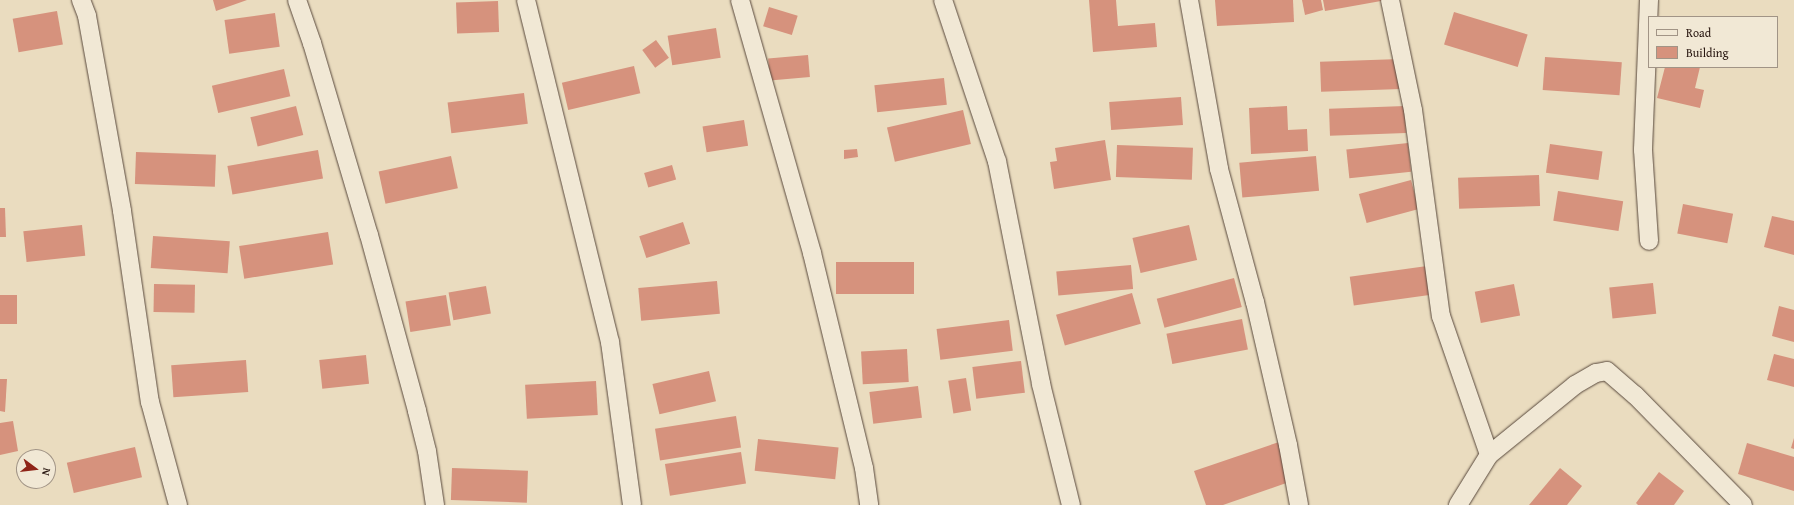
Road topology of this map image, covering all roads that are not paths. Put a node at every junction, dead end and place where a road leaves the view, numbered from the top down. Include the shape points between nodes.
1 (81, 0) edge
2 (297, 0) edge
3 (526, 0) edge
4 (740, 0) edge
5 (943, 0) edge
6 (1189, 0) edge
7 (1390, 0) edge
8 (1649, 0) edge
9 (1648, 16) edge
10 (1648, 30) edge
11 (1649, 241) dead end
12 (1489, 455) junction
13 (178, 505) edge
14 (435, 505) edge
15 (632, 505) edge
16 (869, 505) edge
17 (1071, 505) edge
18 (1299, 505) edge
19 (1458, 505) edge
20 (1743, 505) edge

1 - 13 street via 87,16 122,211 150,402
2 - 14 street via 369,235 427,451
3 - 15 street via 610,342
4 - 16 street via 812,253 864,468
5 - 17 street via 997,161 1041,384
6 - 18 street via 1219,169 1255,302
7 - 12 street via 1413,110 1441,316
8 - 9 street
10 - 11 street via 1644,150
12 - 19 street
12 - 20 street via 1575,385 1606,371 1635,395

